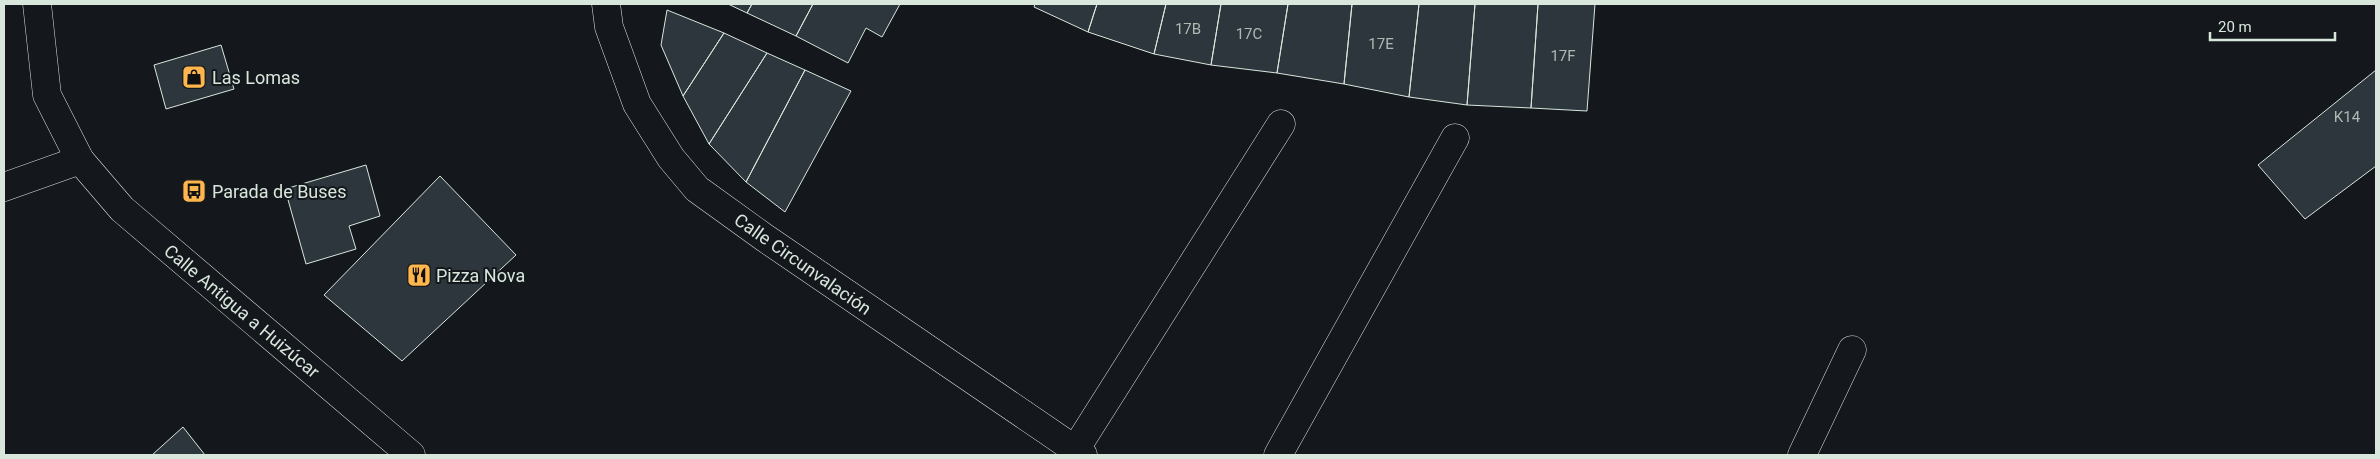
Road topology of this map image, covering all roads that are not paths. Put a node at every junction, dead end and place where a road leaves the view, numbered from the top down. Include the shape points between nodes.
1 (37, 4) edge
2 (606, 4) edge
3 (1281, 124) dead end
4 (1455, 138) dead end
5 (80, 160) junction
6 (4, 187) edge
7 (1852, 350) dead end
8 (1079, 453) edge
9 (411, 455) edge
10 (1278, 455) edge
11 (1802, 455) edge

1 - 5 street, Calle Antigua a Huizúcar via 47,96
2 - 8 street, Calle Circunvalación via 608,27 637,104 671,158 697,189
3 - 8 street
4 - 10 street
5 - 6 street
5 - 9 street, Calle Antigua a Huizúcar via 122,209
7 - 11 street

